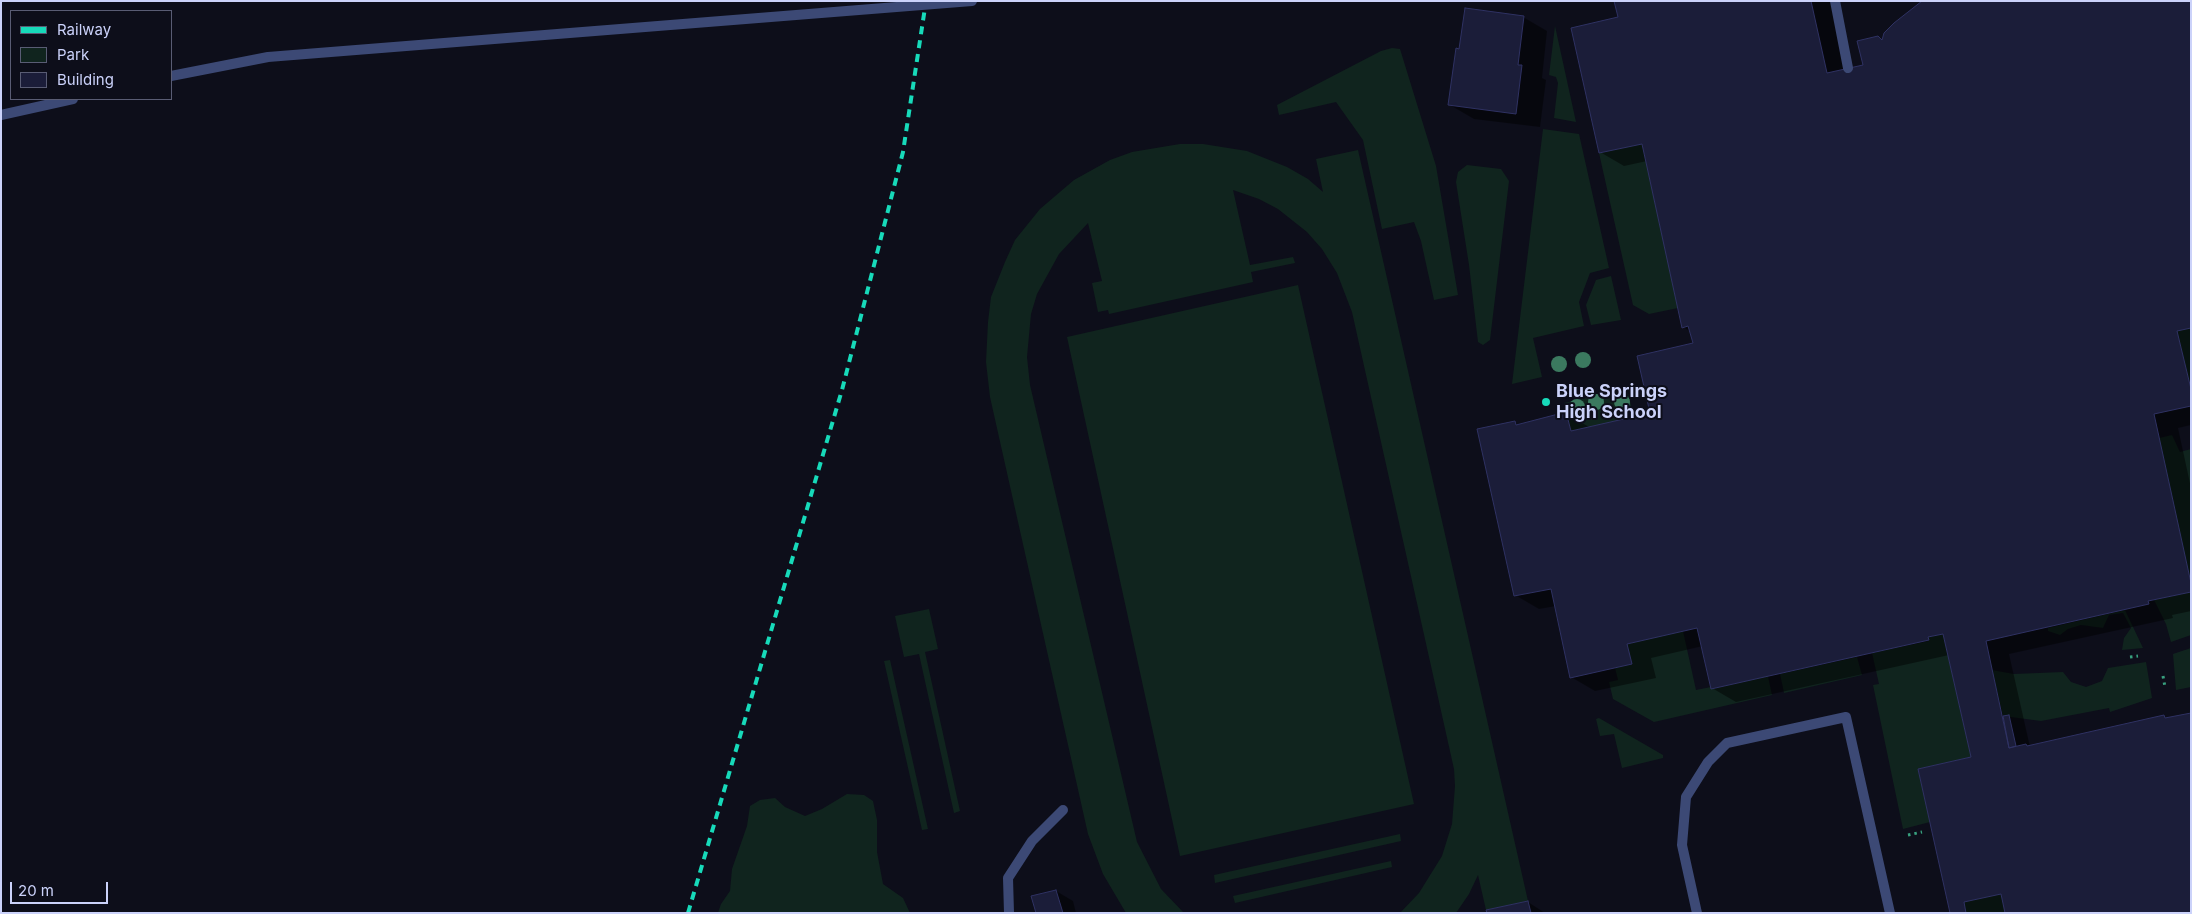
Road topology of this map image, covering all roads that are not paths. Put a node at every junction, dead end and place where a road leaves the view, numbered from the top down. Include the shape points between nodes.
1 (972, 1) edge
2 (1835, 1) edge
3 (1848, 68) dead end
4 (172, 76) edge
5 (68, 100) edge
6 (1, 115) edge
7 (1063, 810) dead end
8 (1009, 913) edge
9 (1697, 913) edge
10 (1890, 913) edge

1 - 4 lane, bridge via 268,57
2 - 3 lane
5 - 6 lane
7 - 8 lane via 1032,841 1008,878
9 - 10 lane via 1682,845 1686,798 1708,762 1727,743 1846,717

